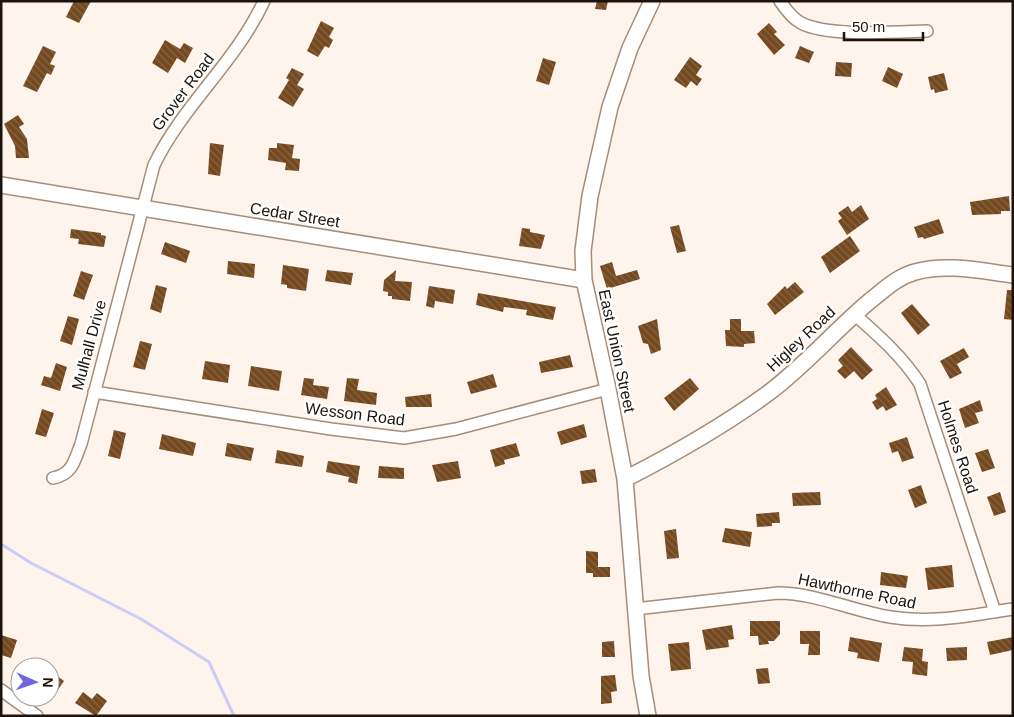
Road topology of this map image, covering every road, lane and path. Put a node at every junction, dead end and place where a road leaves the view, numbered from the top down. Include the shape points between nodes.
1 (264, 1) edge
2 (652, 1) edge
3 (780, 1) edge
4 (927, 31) dead end
5 (1, 185) edge
6 (143, 208) junction
7 (1013, 275) edge
8 (584, 280) junction
9 (854, 314) junction
10 (608, 389) junction
11 (94, 392) junction
12 (53, 478) dead end
13 (625, 479) junction
14 (1013, 609) edge
15 (635, 610) junction
16 (995, 612) junction
17 (1, 690) edge
18 (38, 716) edge
19 (648, 716) edge

1 - 6 street, Grover Road via 228,59 168,137 154,165
2 - 8 street, East Union Street via 630,48 610,108 589,203
3 - 4 street via 796,20 814,28
5 - 6 street, Cedar Street
6 - 8 street, Cedar Street
6 - 11 street, Mulhall Drive
7 - 9 street, Higley Road via 969,269 916,271 897,279
8 - 10 street, East Union Street
9 - 13 street, Higley Road via 803,364 767,393 670,456
9 - 16 street, Holmes Road via 910,367 920,384
10 - 11 street, Wesson Road via 456,430 404,438 331,430
10 - 13 street, East Union Street
11 - 12 street, Mulhall Drive via 71,470
13 - 15 street, East Union Street
14 - 16 street, Hawthorne Road
15 - 16 street, Hawthorne Road via 796,593 890,617 918,620 952,619
15 - 19 street, East Union Street
17 - 18 street

